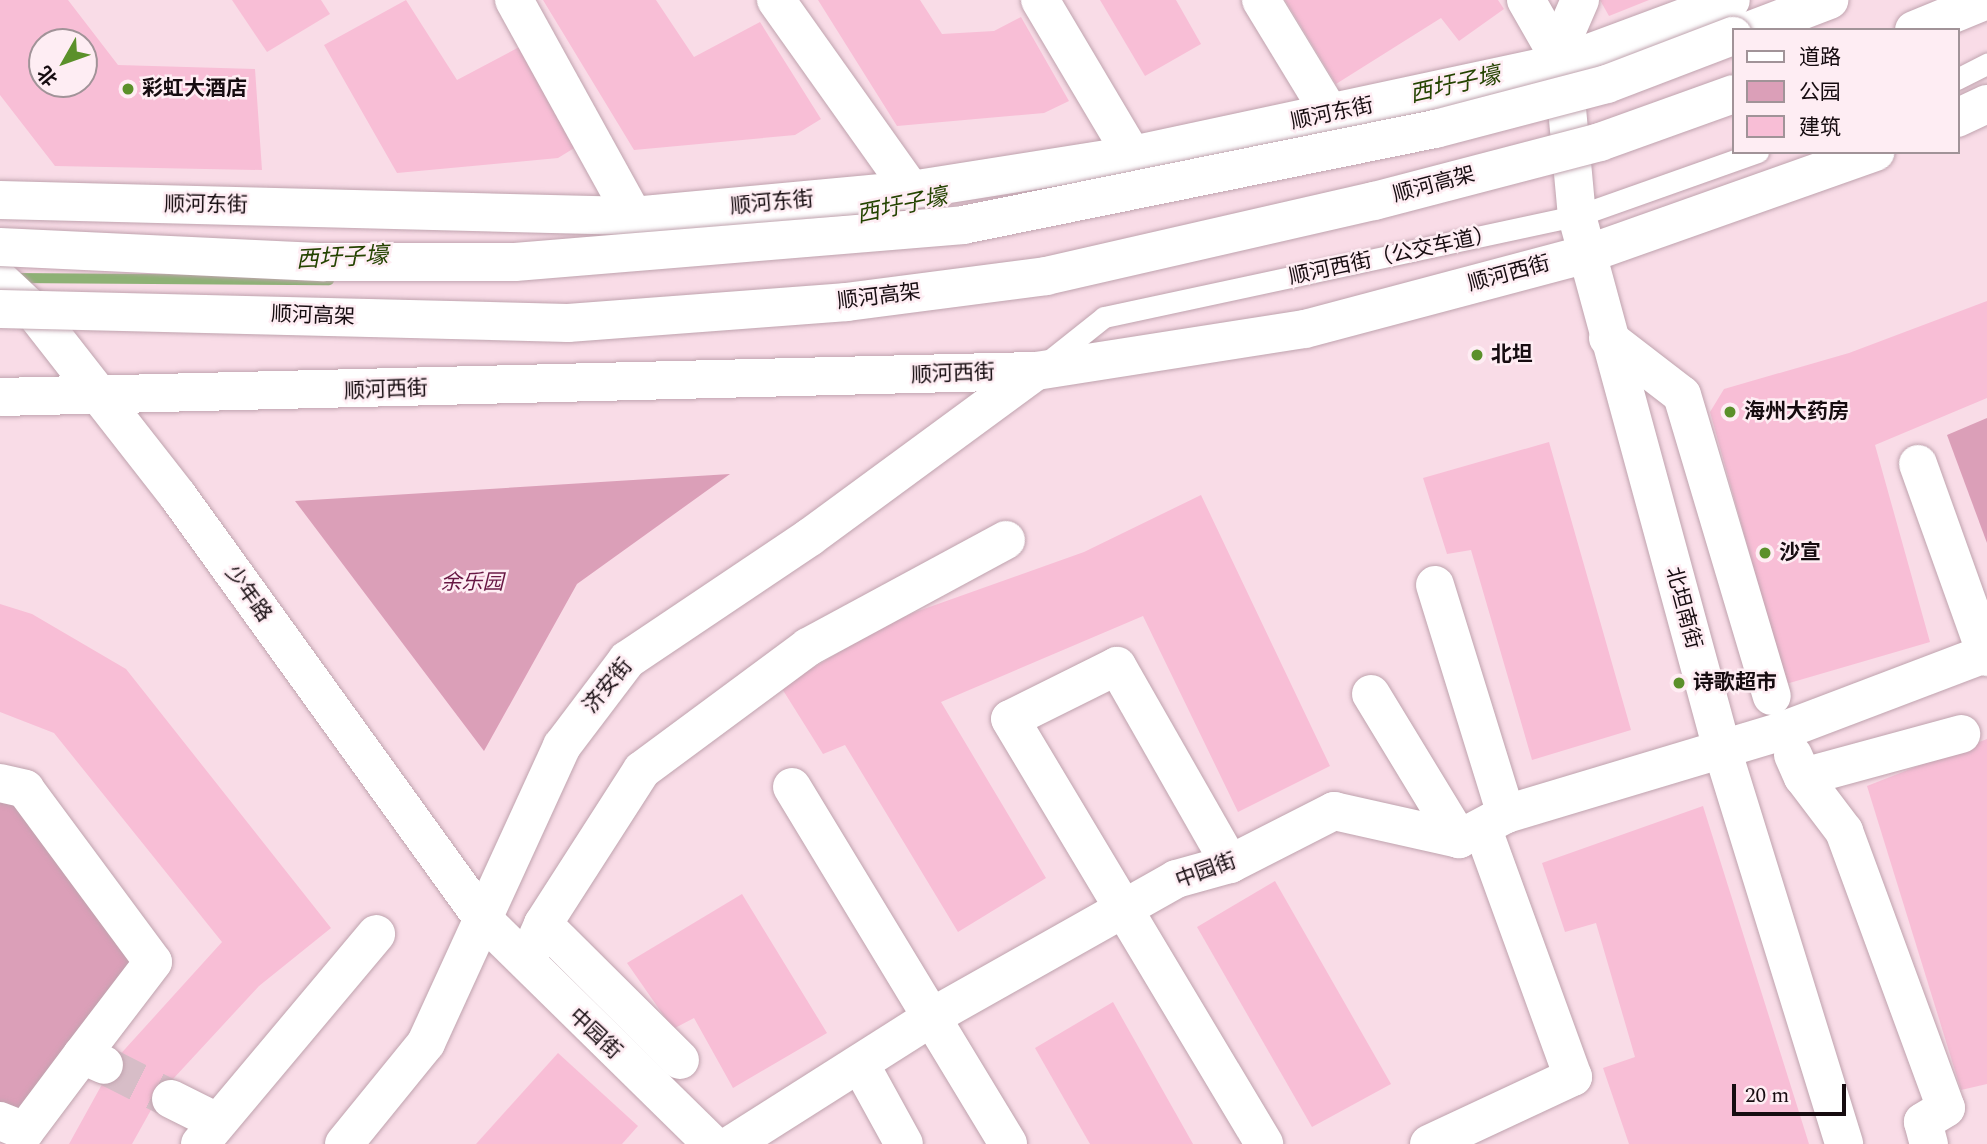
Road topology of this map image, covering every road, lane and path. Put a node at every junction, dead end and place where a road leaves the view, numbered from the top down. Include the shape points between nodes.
1 (514, 0) edge
2 (776, 0) edge
3 (1040, 0) edge
4 (1261, 0) edge
5 (1526, 0) edge
6 (1580, 0) edge
7 (1731, 0) edge
8 (1829, 0) edge
9 (1987, 0) edge
10 (1756, 28) edge
11 (1919, 28) edge
12 (1731, 37) edge
13 (1562, 63) junction
14 (1987, 64) edge
15 (1959, 78) edge
16 (1731, 95) edge
17 (1987, 104) edge
18 (1331, 115) junction
19 (1959, 117) edge
20 (1752, 154) edge
21 (1869, 154) edge
22 (1132, 155) junction
23 (911, 190) junction
24 (0, 200) edge
25 (633, 216) junction
26 (1577, 216) junction
27 (0, 235) edge
28 (0, 247) edge
29 (69, 250) junction
30 (1587, 254) junction
31 (0, 280) edge
32 (12, 312) edge
33 (1608, 338) junction
34 (1036, 372) junction
35 (0, 397) edge
36 (103, 398) junction
37 (1918, 464) dead end
38 (1006, 540) dead end
39 (1435, 585) dead end
40 (1987, 654) edge
41 (1371, 694) dead end
42 (1777, 713) junction
43 (1961, 734) dead end
44 (1722, 750) junction
45 (1803, 777) junction
46 (0, 783) edge
47 (792, 787) dead end
48 (1483, 828) junction
49 (1230, 864) junction
50 (1122, 913) junction
51 (483, 919) junction
52 (543, 924) junction
53 (376, 934) dead end
54 (524, 967) junction
55 (935, 1015) junction
56 (680, 1060) dead end
57 (860, 1063) junction
58 (171, 1099) tunnel mouth
59 (0, 1121) edge
60 (209, 1133) edge
61 (344, 1144) edge
62 (712, 1144) edge
63 (732, 1144) edge
64 (904, 1144) edge
65 (1008, 1144) edge
66 (1264, 1144) edge
67 (1429, 1144) edge
68 (1844, 1144) edge
69 (1929, 1144) edge

1 - 25 main road
2 - 23 main road
3 - 22 main road
4 - 18 main road
5 - 13 main road
6 - 13 main road via 1561,44
7 - 13 main road, 顺河东街
8 - 10 main road
9 - 11 main road
12 - 29 main road, bridge via 1607,84 1435,129 963,225 515,262 324,262
13 - 18 main road, 顺河东街
13 - 26 main road, 北坦南街, bridge
14 - 15 lane
16 - 32 main road, 顺河高架, bridge via 1600,142 1374,201 1006,281 847,302 568,323 74,309
17 - 19 main road
18 - 22 main road, 顺河东街
20 - 26 lane, 顺河西街（公交车道）
21 - 30 main road, 顺河西街
22 - 23 main road, 顺河东街
23 - 25 main road, 顺河东街
24 - 25 main road, 顺河东街
26 - 30 main road, 北坦南街
26 - 34 lane, 顺河西街（公交车道） via 1104,317
27 - 29 main road, bridge
28 - 29 main road, bridge
30 - 33 main road, 北坦南街
30 - 34 main road, 顺河西街 via 1305,329
31 - 32 main road, 少年路
32 - 36 main road, 少年路
33 - 42 main road via 1682,395
33 - 44 main road, 北坦南街
34 - 36 main road, 顺河西街
34 - 51 main road, 济安街 via 810,537 627,660 562,746
35 - 36 main road, 顺河西街
36 - 51 main road, 少年路
37 - 40 main road
38 - 52 main road via 808,647 642,770
39 - 48 main road
40 - 42 main road, 中园街
41 - 48 main road
42 - 44 main road, 中园街
42 - 45 main road
43 - 45 main road
44 - 48 main road, 中园街
44 - 68 main road, 北坦南街
45 - 69 main road via 1844,831 1946,1108 1923,1122
46 - 59 main road via 25,789 153,962 93,1060 25,1132
47 - 55 main road
48 - 49 main road, 中园街 via 1334,811
48 - 67 main road via 1573,1077
49 - 50 main road, 中园街 via 1177,879
49 - 50 main road via 1117,666 1010,719
50 - 55 main road, 中园街
50 - 66 main road
51 - 54 main road, 中园街
51 - 61 main road, 济安街 via 426,1043
52 - 54 main road
52 - 56 main road
53 - 60 main road
54 - 62 main road, 中园街
55 - 57 main road, 中园街
55 - 65 main road
57 - 63 main road, 中园街
57 - 64 main road
58 - 60 main road

